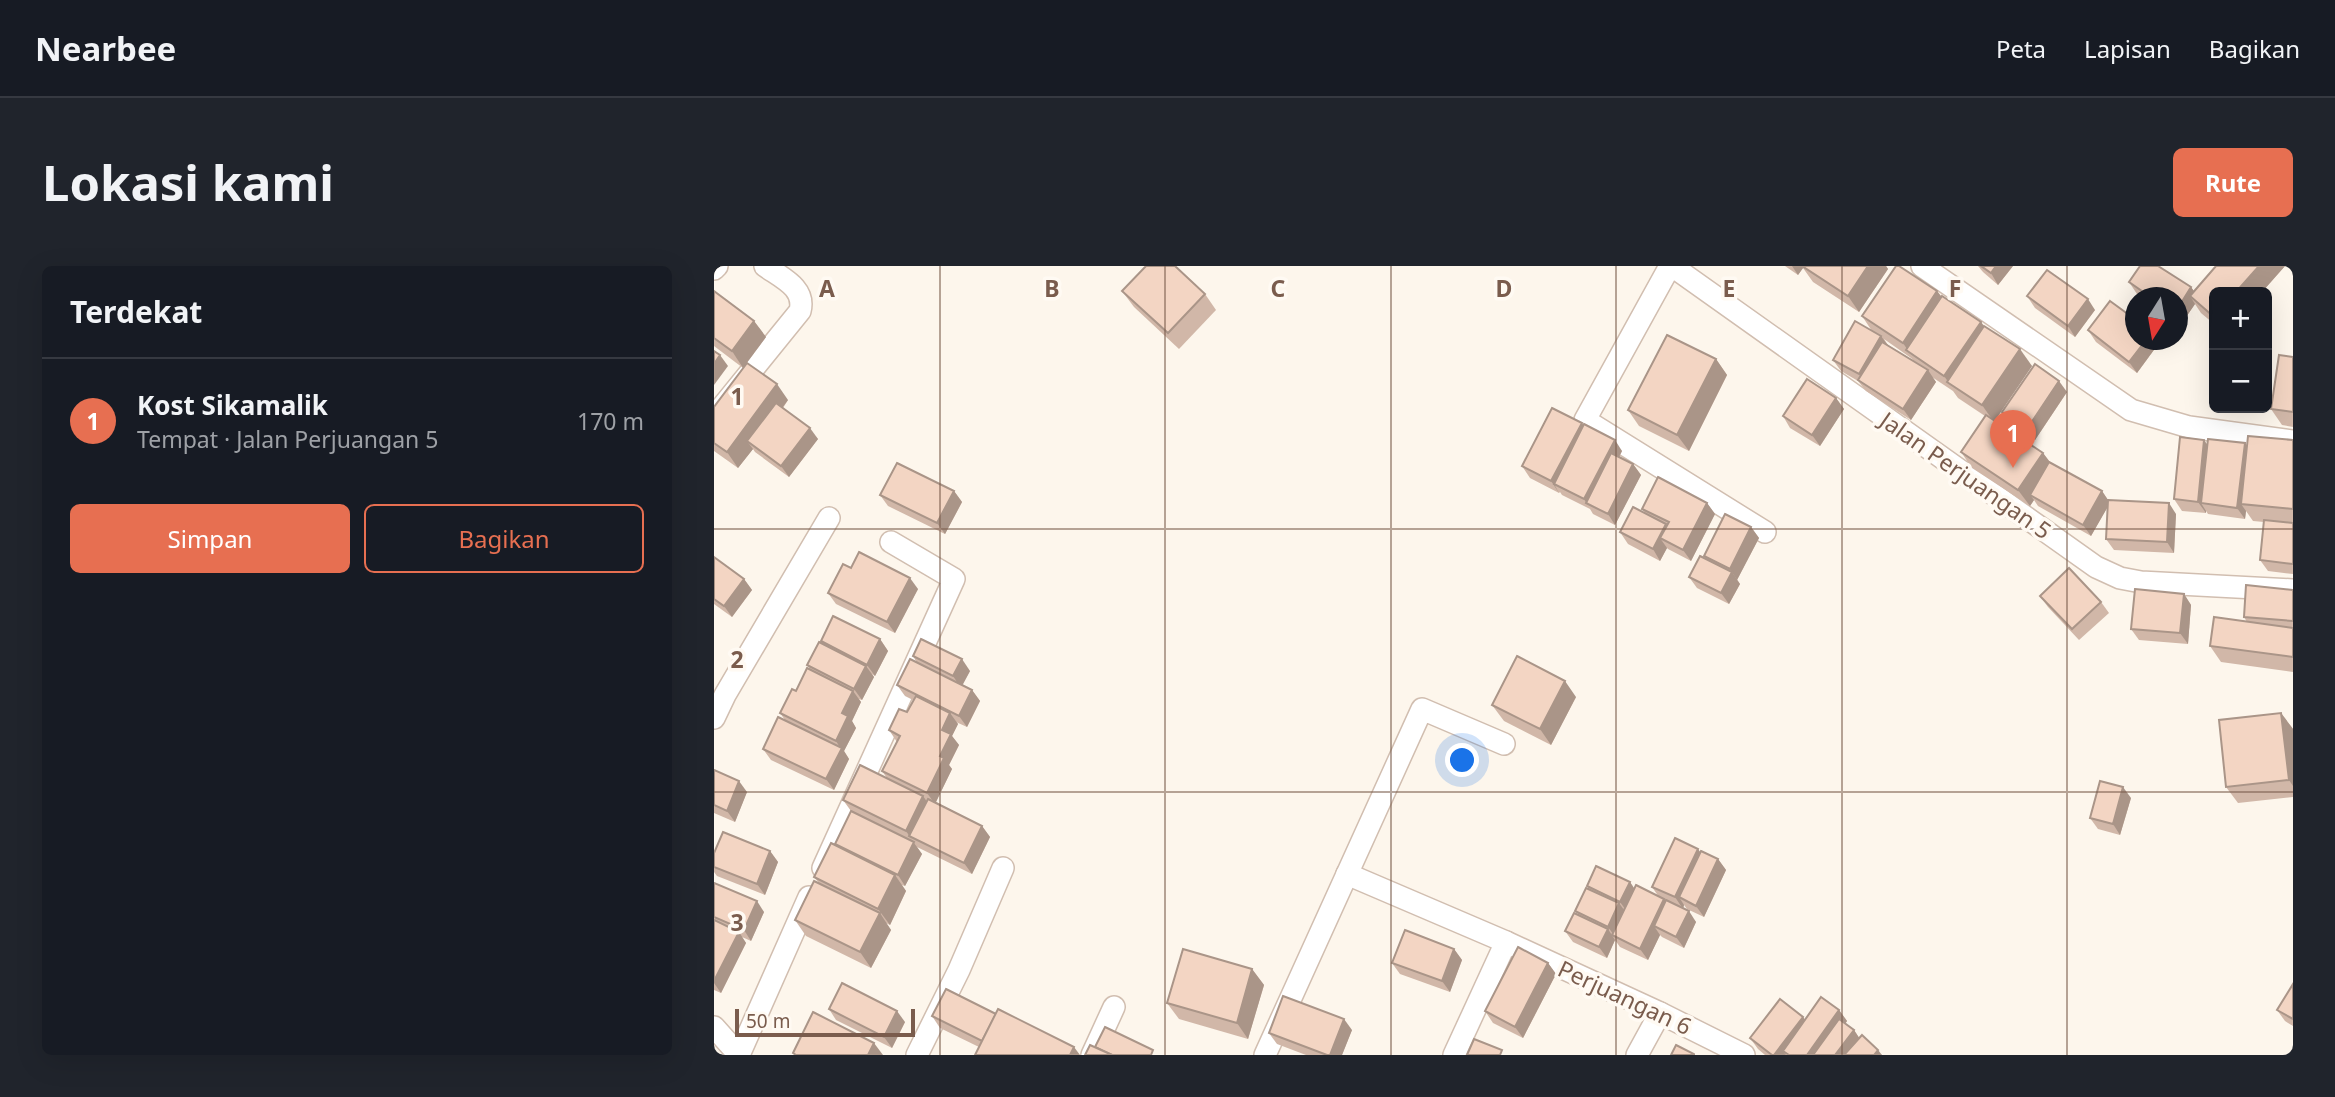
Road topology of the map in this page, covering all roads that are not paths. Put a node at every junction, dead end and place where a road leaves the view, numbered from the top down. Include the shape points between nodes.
1 (765, 266) edge
2 (1671, 266) edge
3 (1922, 266) edge
4 (714, 417) edge
5 (2293, 440) edge
6 (829, 518) dead end
7 (1765, 532) dead end
8 (891, 542) dead end
9 (2293, 590) edge
10 (714, 718) edge
11 (1504, 744) dead end
12 (1003, 868) dead end
13 (1347, 874) junction
14 (1506, 942) junction
15 (1114, 1007) dead end
16 (1660, 1013) junction
17 (714, 1027) edge
18 (739, 1055) edge
19 (917, 1055) edge
20 (1092, 1055) edge
21 (1265, 1055) edge
22 (1454, 1055) edge
23 (1637, 1055) edge
24 (1744, 1055) edge

1 - 4 street via 793,286 800,295 800,311
2 - 7 street via 1585,420
2 - 9 street, Jalan Perjuangan 5 via 2096,567 2141,582
3 - 5 street via 2131,410 2189,427
6 - 10 street
8 - 18 street via 954,579
11 - 13 street via 1422,709
12 - 19 street
13 - 14 street, Perjuangan 6
13 - 21 street
14 - 16 street, Perjuangan 6
14 - 22 street
15 - 20 street
16 - 23 street
16 - 24 street, Perjuangan 6
17 - 18 street

